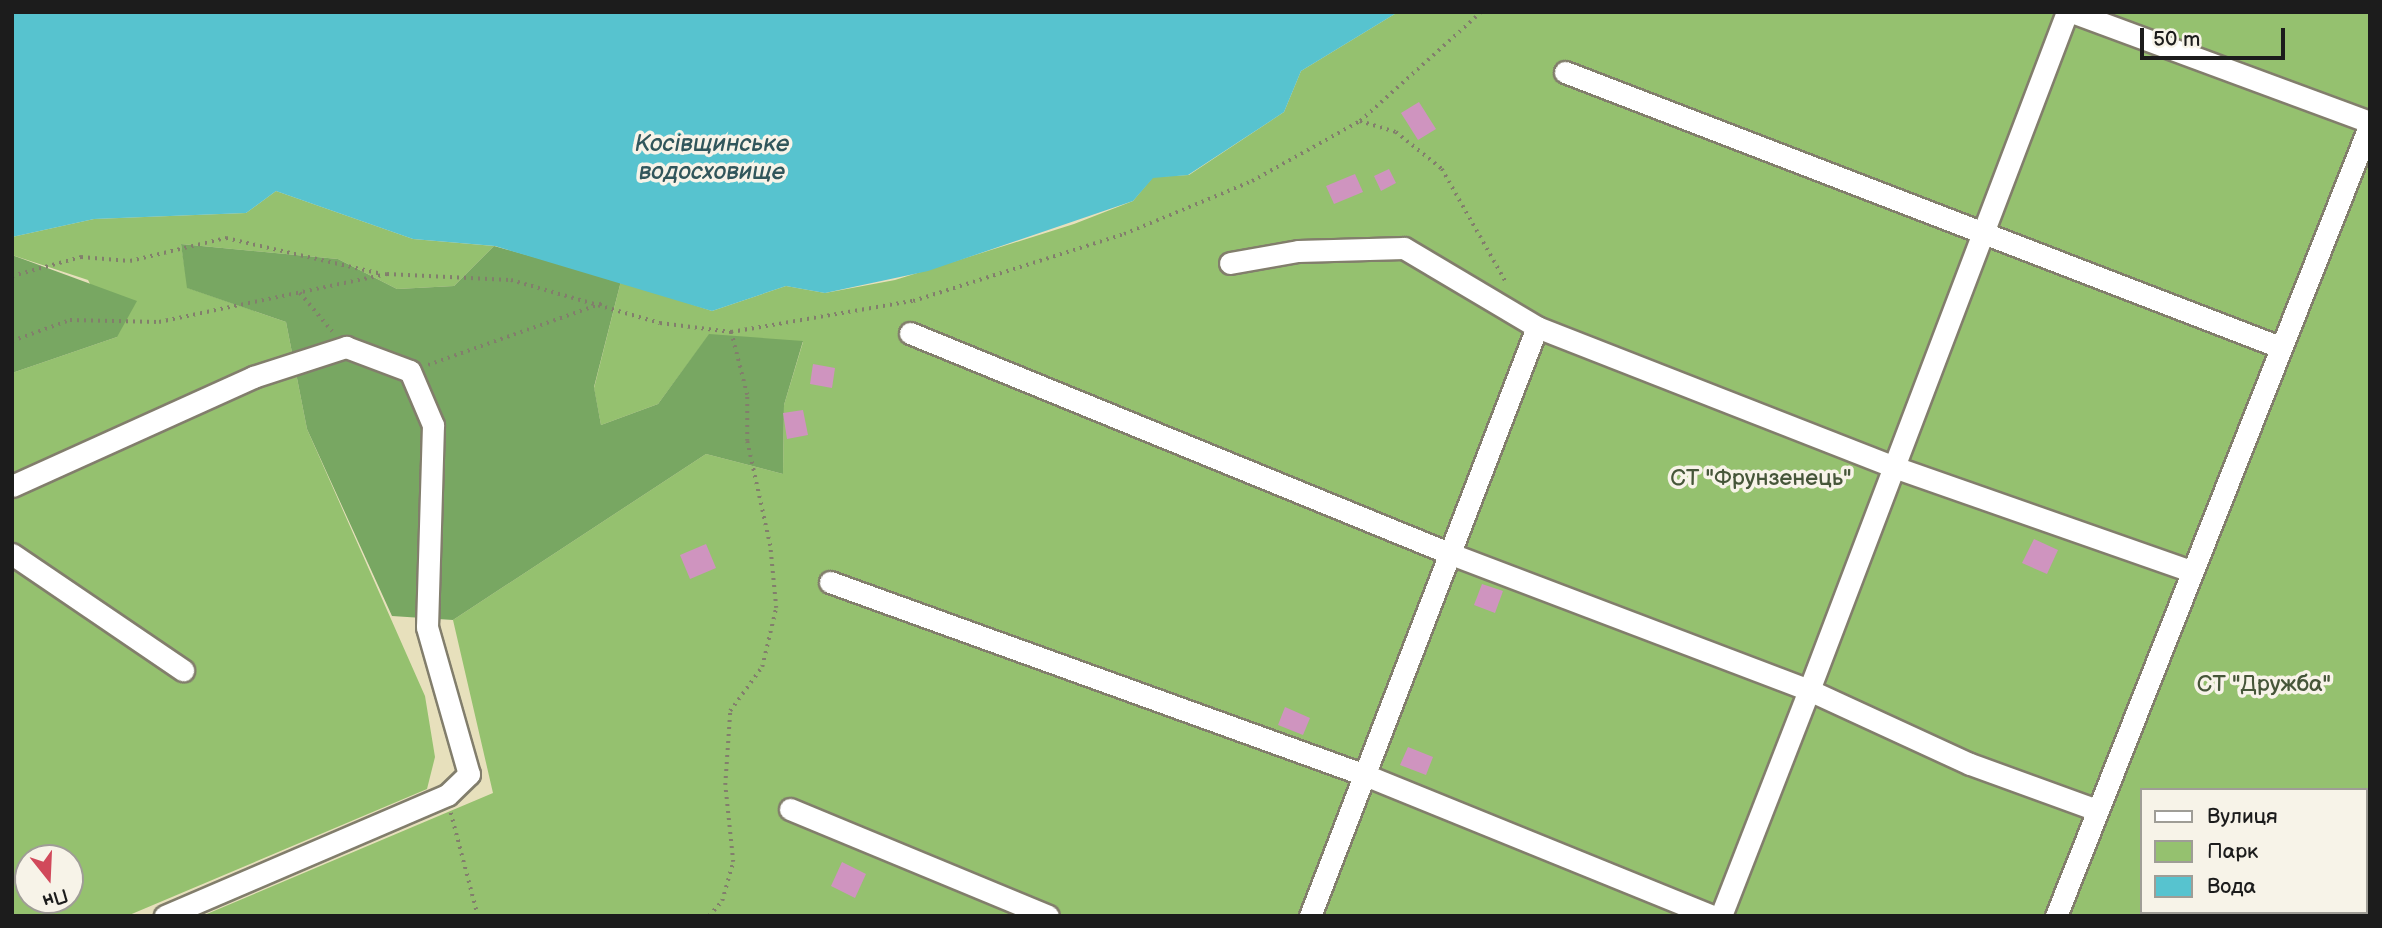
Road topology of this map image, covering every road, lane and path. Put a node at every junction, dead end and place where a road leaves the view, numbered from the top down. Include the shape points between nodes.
1 (1481, 12) edge
2 (2067, 12) edge
3 (2072, 12) edge
4 (1565, 72) dead end
5 (1360, 121) junction
6 (2370, 123) edge
7 (1979, 236) junction
8 (1230, 263) dead end
9 (387, 274) junction
10 (12, 276) edge
11 (300, 293) junction
12 (1515, 296) dead end
13 (604, 303) junction
14 (1537, 327) junction
15 (730, 332) junction
16 (910, 333) dead end
17 (12, 341) edge
18 (346, 348) junction
19 (2280, 348) junction
20 (410, 371) junction
21 (1894, 467) junction
22 (12, 486) edge
23 (12, 554) edge
24 (1451, 554) junction
25 (2191, 571) junction
26 (830, 582) dead end
27 (183, 670) dead end
28 (1809, 690) junction
29 (1364, 775) junction
30 (447, 795) junction
31 (790, 809) dead end
32 (2094, 809) junction
33 (165, 916) edge
34 (478, 916) edge
35 (709, 916) edge
36 (1048, 916) edge
37 (1310, 916) edge
38 (1713, 916) edge
39 (1721, 916) edge
40 (2056, 916) edge

1 - 5 path
2 - 7 street
3 - 6 street
4 - 7 street
5 - 12 path via 1396,132 1442,169 1479,245
5 - 15 path via 1252,181 1124,234 913,302
6 - 19 street
7 - 19 street
7 - 21 street
8 - 14 street via 1297,251 1405,248
9 - 10 path via 226,238 130,261 81,257
9 - 11 path
9 - 13 path via 511,280
11 - 17 path via 159,322 70,320
11 - 18 path
13 - 15 path via 660,323
13 - 20 path
14 - 21 street
14 - 24 street
15 - 35 path via 747,395 747,441 776,608 762,667 730,711 725,785 733,862 722,901
16 - 24 street
18 - 20 street
18 - 22 street via 253,377
19 - 25 street
20 - 30 street via 433,425 426,627 468,755 469,774
21 - 25 street
21 - 28 street
23 - 27 street
24 - 28 street
24 - 29 street
25 - 32 street
26 - 29 street
28 - 32 street via 1970,764
28 - 39 street
29 - 37 street
29 - 38 street
30 - 33 street
30 - 34 path
31 - 36 street
32 - 40 street

